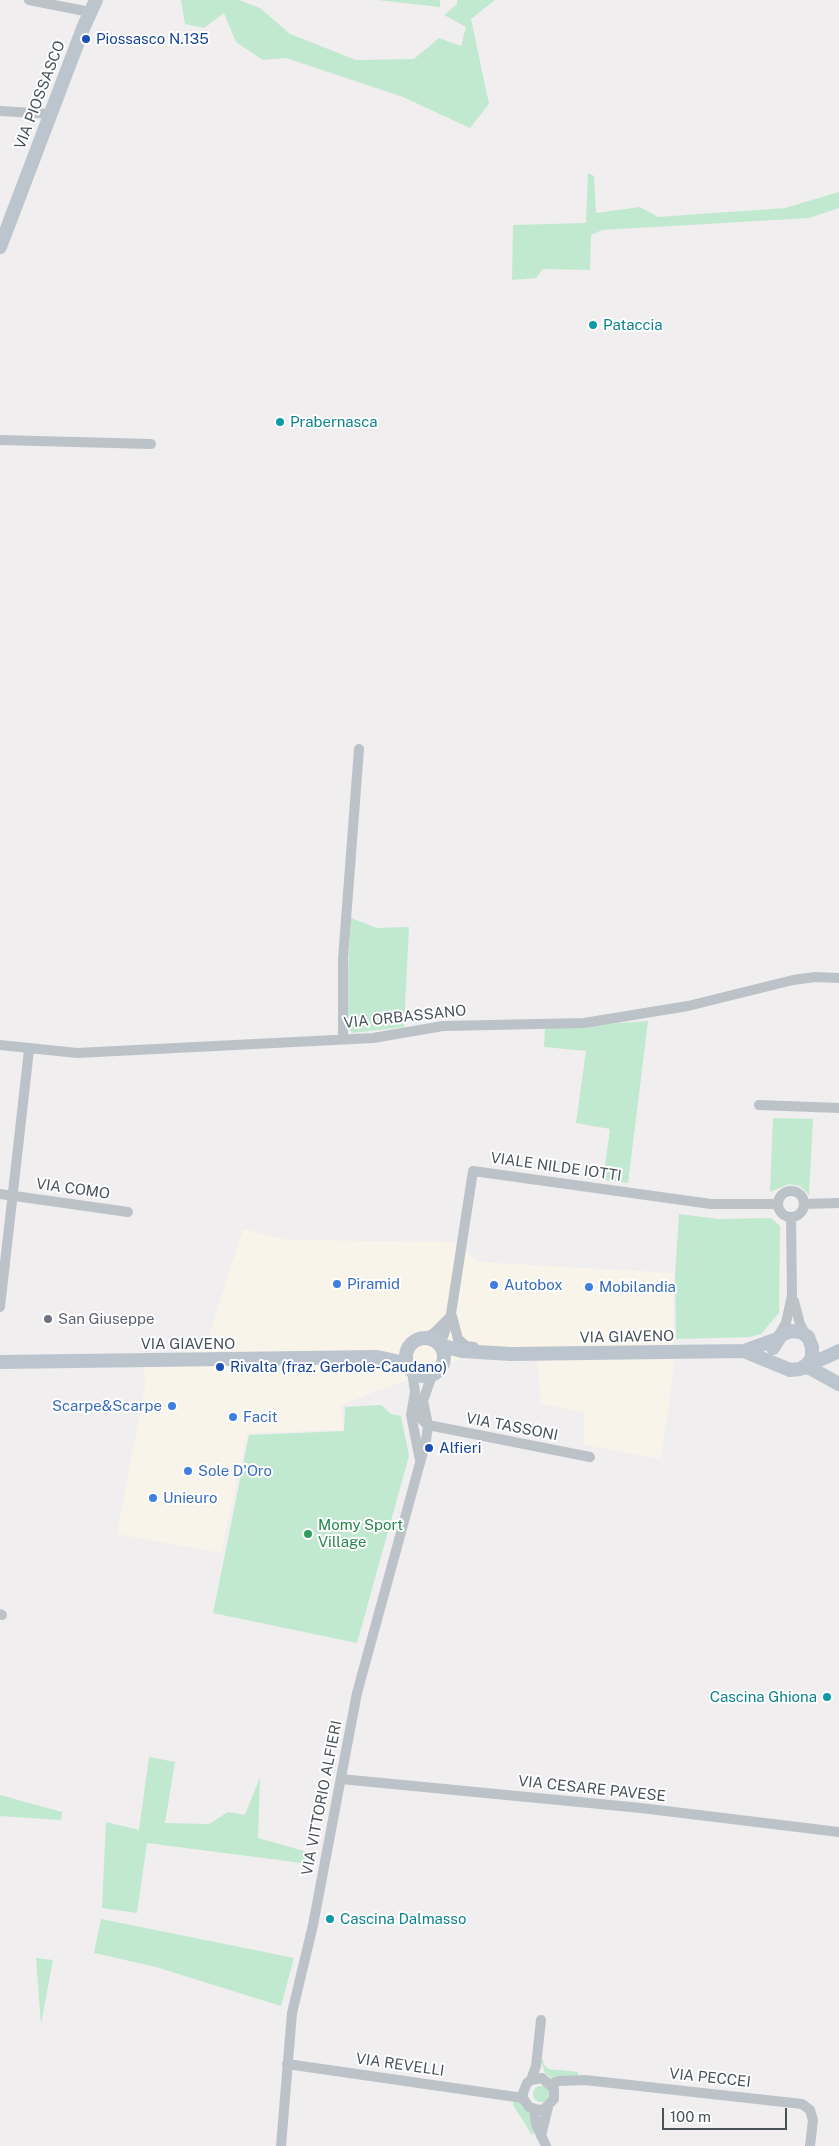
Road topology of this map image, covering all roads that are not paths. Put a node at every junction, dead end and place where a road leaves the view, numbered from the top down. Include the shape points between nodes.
1 (29, 0) edge
2 (93, 6) edge
3 (0, 111) edge
4 (51, 114) junction
5 (0, 247) edge
6 (0, 440) edge
7 (151, 444) dead end
8 (359, 749) dead end
9 (839, 978) edge
10 (343, 1039) junction
11 (0, 1045) edge
12 (29, 1050) junction
13 (759, 1105) dead end
14 (839, 1108) edge
15 (0, 1194) edge
16 (12, 1196) junction
17 (839, 1203) edge
18 (778, 1204) junction
19 (804, 1204) junction
20 (128, 1212) dead end
21 (791, 1217) junction
22 (2, 1264) edge
23 (792, 1296) junction
24 (0, 1307) edge
25 (451, 1314) junction
26 (808, 1337) junction
27 (425, 1338) junction
28 (777, 1339) junction
29 (410, 1344) junction
30 (440, 1345) junction
31 (839, 1350) edge
32 (744, 1351) junction
33 (510, 1354) junction
34 (377, 1357) junction
35 (0, 1362) edge
36 (779, 1364) junction
37 (806, 1365) junction
38 (411, 1370) junction
39 (436, 1372) junction
40 (839, 1384) edge
41 (414, 1399) junction
42 (428, 1425) junction
43 (590, 1457) dead end
44 (420, 1461) junction
45 (341, 1779) junction
46 (839, 1832) edge
47 (541, 2020) dead end
48 (287, 2064) junction
49 (545, 2084) junction
50 (523, 2094) junction
51 (548, 2107) junction
52 (534, 2109) junction
53 (541, 2136) junction
54 (281, 2146) edge
55 (546, 2146) edge
56 (810, 2146) edge

1 - 2 street, VIA PIOSSASCO
2 - 4 main road, VIA PIOSSASCO
3 - 4 street
4 - 5 main road, VIA PIOSSASCO
6 - 7 street
8 - 10 street via 343,959
9 - 10 street, VIA ORBASSANO via 793,980 688,1006 584,1023 443,1026 373,1038
10 - 12 street, VIA ORBASSANO via 78,1053
11 - 12 street, VIA ORBASSANO
12 - 16 street
13 - 14 street
15 - 16 street, VIA COMO
16 - 20 street, VIA COMO
16 - 22 street
17 - 19 street, VIALE NILDE IOTTI
18 - 19 street, VIALE NILDE IOTTI via 782,1196 791,1192 801,1197
18 - 21 street via 783,1214
18 - 25 street, VIALE NILDE IOTTI via 711,1204 473,1171
19 - 21 street via 800,1213
21 - 23 street
22 - 24 street
23 - 26 street via 800,1324
23 - 28 street via 786,1323
25 - 27 street via 441,1327
25 - 30 street
25 - 33 street, VIA GIAVENO via 462,1344
26 - 28 main road, VIA GIAVENO via 791,1331
26 - 31 main road, VIA GIAVENO
26 - 37 main road via 813,1350
27 - 29 main road, VIA GIAVENO
27 - 30 main road, VIA GIAVENO
28 - 32 main road, VIA GIAVENO
28 - 36 main road via 774,1355
29 - 34 main road, VIA GIAVENO
29 - 38 main road via 406,1359
30 - 33 main road, VIA GIAVENO via 462,1351
30 - 39 main road via 444,1357
31 - 37 main road, VIA GIAVENO
32 - 33 main road, VIA GIAVENO
32 - 36 main road, VIA GIAVENO
33 - 39 main road, VIA GIAVENO via 458,1360
34 - 35 main road, VIA GIAVENO
34 - 38 main road, VIA GIAVENO via 395,1361
36 - 37 main road, VIA GIAVENO via 790,1370
37 - 40 main road
38 - 39 main road, VIA GIAVENO via 422,1376
38 - 41 street, VIA VITTORIO ALFIERI
39 - 42 street, VIA VITTORIO ALFIERI via 423,1401
41 - 42 street, VIA VITTORIO ALFIERI via 421,1419
41 - 44 street, VIA VITTORIO ALFIERI via 411,1415
42 - 43 street, VIA TASSONI
42 - 44 street, VIA VITTORIO ALFIERI
44 - 45 street, VIA VITTORIO ALFIERI via 357,1693
45 - 46 street, VIA CESARE PAVESE via 632,1807
45 - 48 street, VIA VITTORIO ALFIERI via 309,1948 292,2013
47 - 49 street via 536,2066
48 - 50 street, VIA REVELLI via 510,2095
48 - 54 street, VIA VITTORIO ALFIERI
49 - 50 street
49 - 51 street
49 - 56 street, VIA PECCEI via 585,2080 802,2104 810,2110 813,2120
50 - 52 street
51 - 52 street
51 - 53 street
52 - 53 street
53 - 55 street

